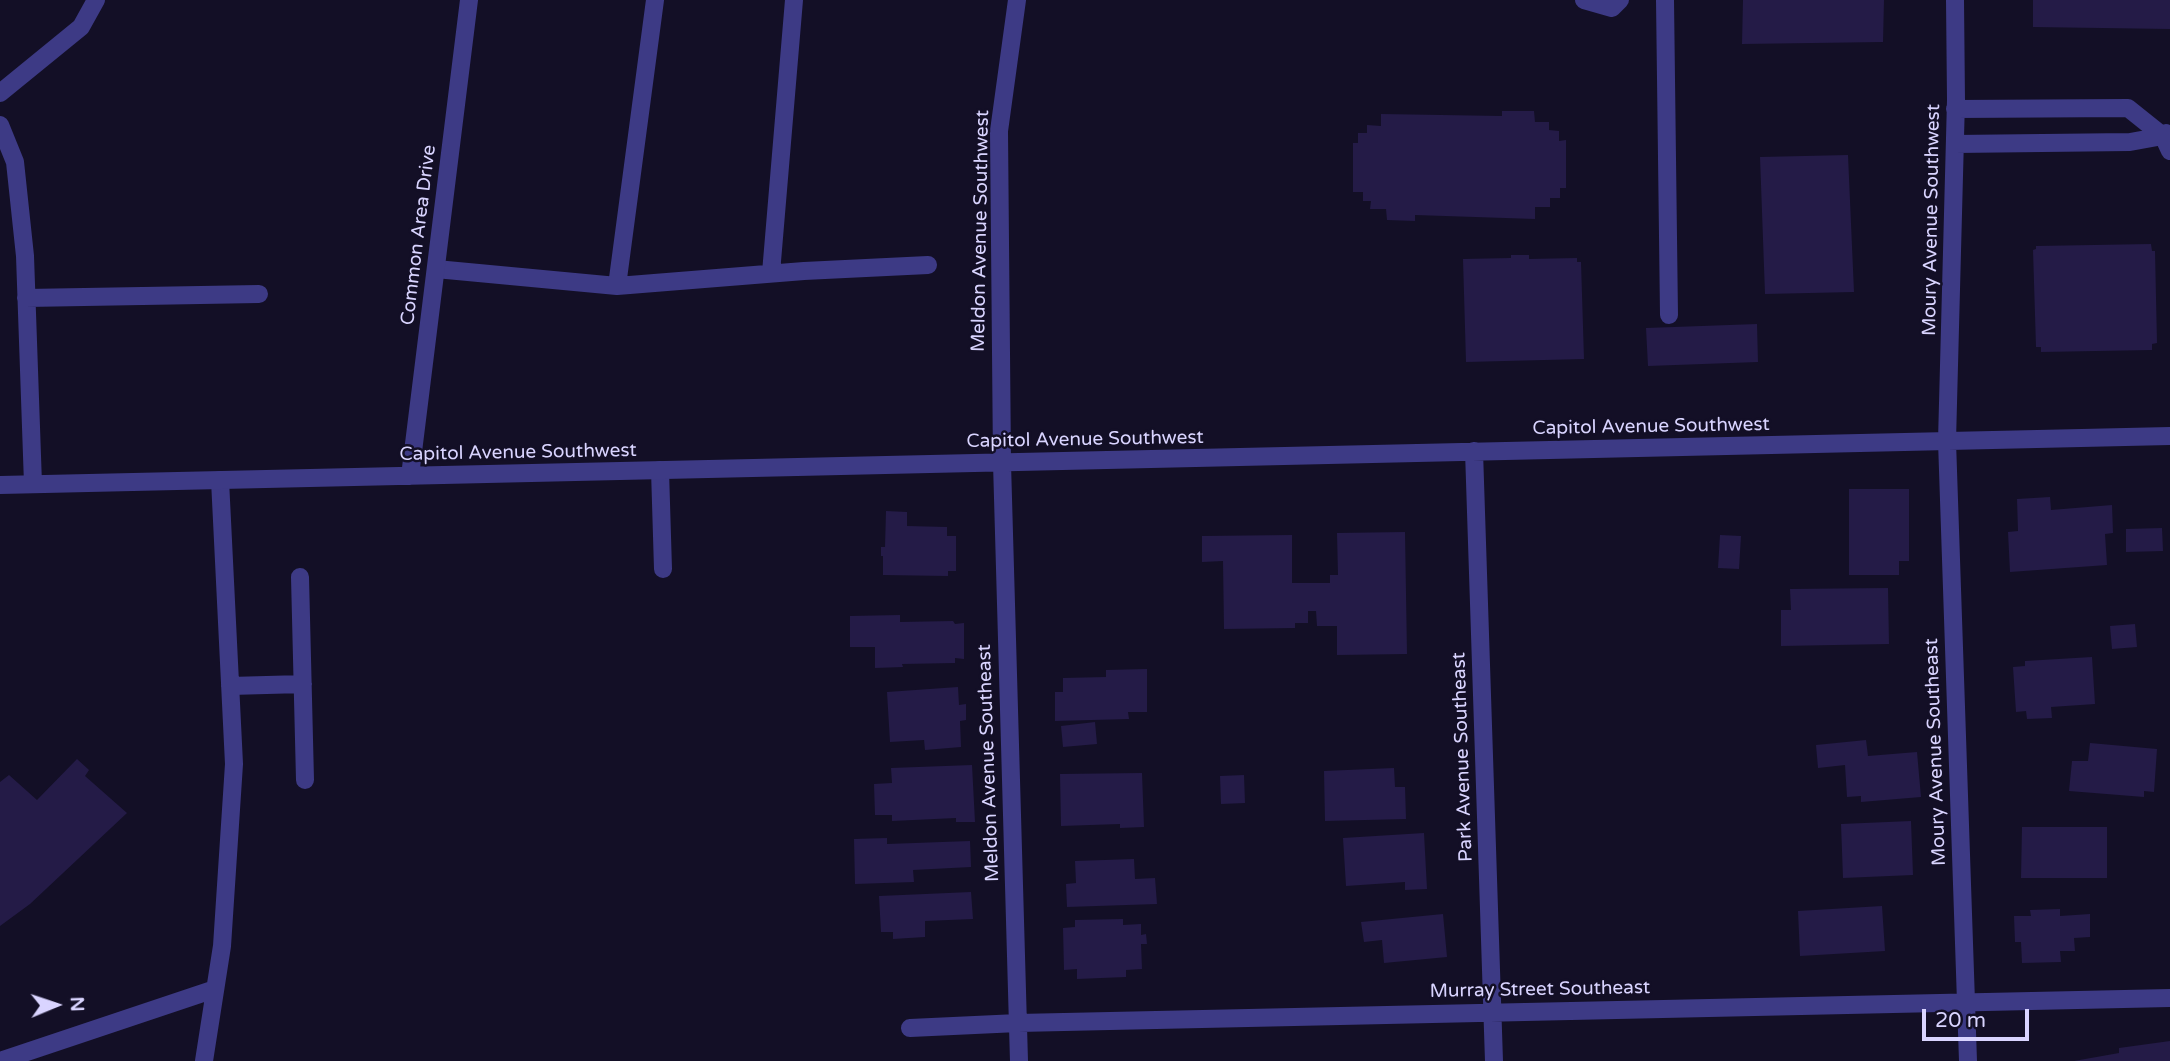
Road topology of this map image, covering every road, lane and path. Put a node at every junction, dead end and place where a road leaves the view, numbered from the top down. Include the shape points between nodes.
1 (96, 0) edge
2 (469, 0) edge
3 (655, 0) edge
4 (793, 0) edge
5 (1017, 0) edge
6 (1584, 0) edge
7 (1620, 0) edge
8 (1955, 0) edge
9 (1664, 1) edge
10 (0, 93) edge
11 (1955, 109) junction
12 (0, 125) edge
13 (2168, 139) edge
14 (1955, 144) junction
15 (928, 265) dead end
16 (436, 269) junction
17 (771, 273) junction
18 (617, 286) junction
19 (259, 294) dead end
20 (26, 298) junction
21 (1669, 315) dead end
22 (2170, 436) edge
23 (1947, 441) junction
24 (1474, 452) junction
25 (1002, 463) junction
26 (660, 470) junction
27 (410, 476) junction
28 (220, 480) junction
29 (33, 484) junction
30 (0, 485) edge
31 (663, 569) dead end
32 (300, 577) dead end
33 (303, 684) junction
34 (230, 686) junction
35 (306, 780) dead end
36 (215, 989) junction
37 (2170, 998) edge
38 (1966, 1001) junction
39 (1492, 1013) junction
40 (1018, 1023) junction
41 (910, 1028) dead end
42 (0, 1061) edge
43 (204, 1061) edge
44 (1019, 1061) edge
45 (1494, 1061) edge
46 (1968, 1061) edge

1 - 10 street via 81,27
2 - 16 street, Common Area Drive
3 - 18 street
4 - 17 street
5 - 25 street, Meldon Avenue Southwest via 999,131
6 - 7 street via 1612,8
8 - 11 street, Moury Avenue Southwest
9 - 21 street
11 - 13 street via 2128,108
11 - 14 street, Moury Avenue Southwest
12 - 20 street via 15,162
13 - 14 street
14 - 23 street, Moury Avenue Southwest
15 - 17 street
16 - 18 street
16 - 27 street, Common Area Drive
17 - 18 street
19 - 20 street
20 - 29 street
22 - 23 street, Capitol Avenue Southwest
23 - 24 street, Capitol Avenue Southwest
23 - 38 street, Moury Avenue Southeast
24 - 25 street, Capitol Avenue Southwest
24 - 39 street, Park Avenue Southeast
25 - 26 street, Capitol Avenue Southwest
25 - 40 street, Meldon Avenue Southeast
26 - 27 street, Capitol Avenue Southwest
26 - 31 street
27 - 28 street, Capitol Avenue Southwest
28 - 29 street, Capitol Avenue Southwest
28 - 34 street
29 - 30 street, Capitol Avenue Southwest
32 - 33 street
33 - 34 street
33 - 35 street
34 - 36 street via 234,764
36 - 42 street
36 - 43 street
37 - 38 street, Murray Street Southeast
38 - 39 street, Murray Street Southeast
38 - 46 street, Moury Avenue Southeast
39 - 40 street, Murray Street Southeast
39 - 45 street, Park Avenue Southeast
40 - 41 street, Murray Street Southeast
40 - 44 street, Meldon Avenue Southeast

